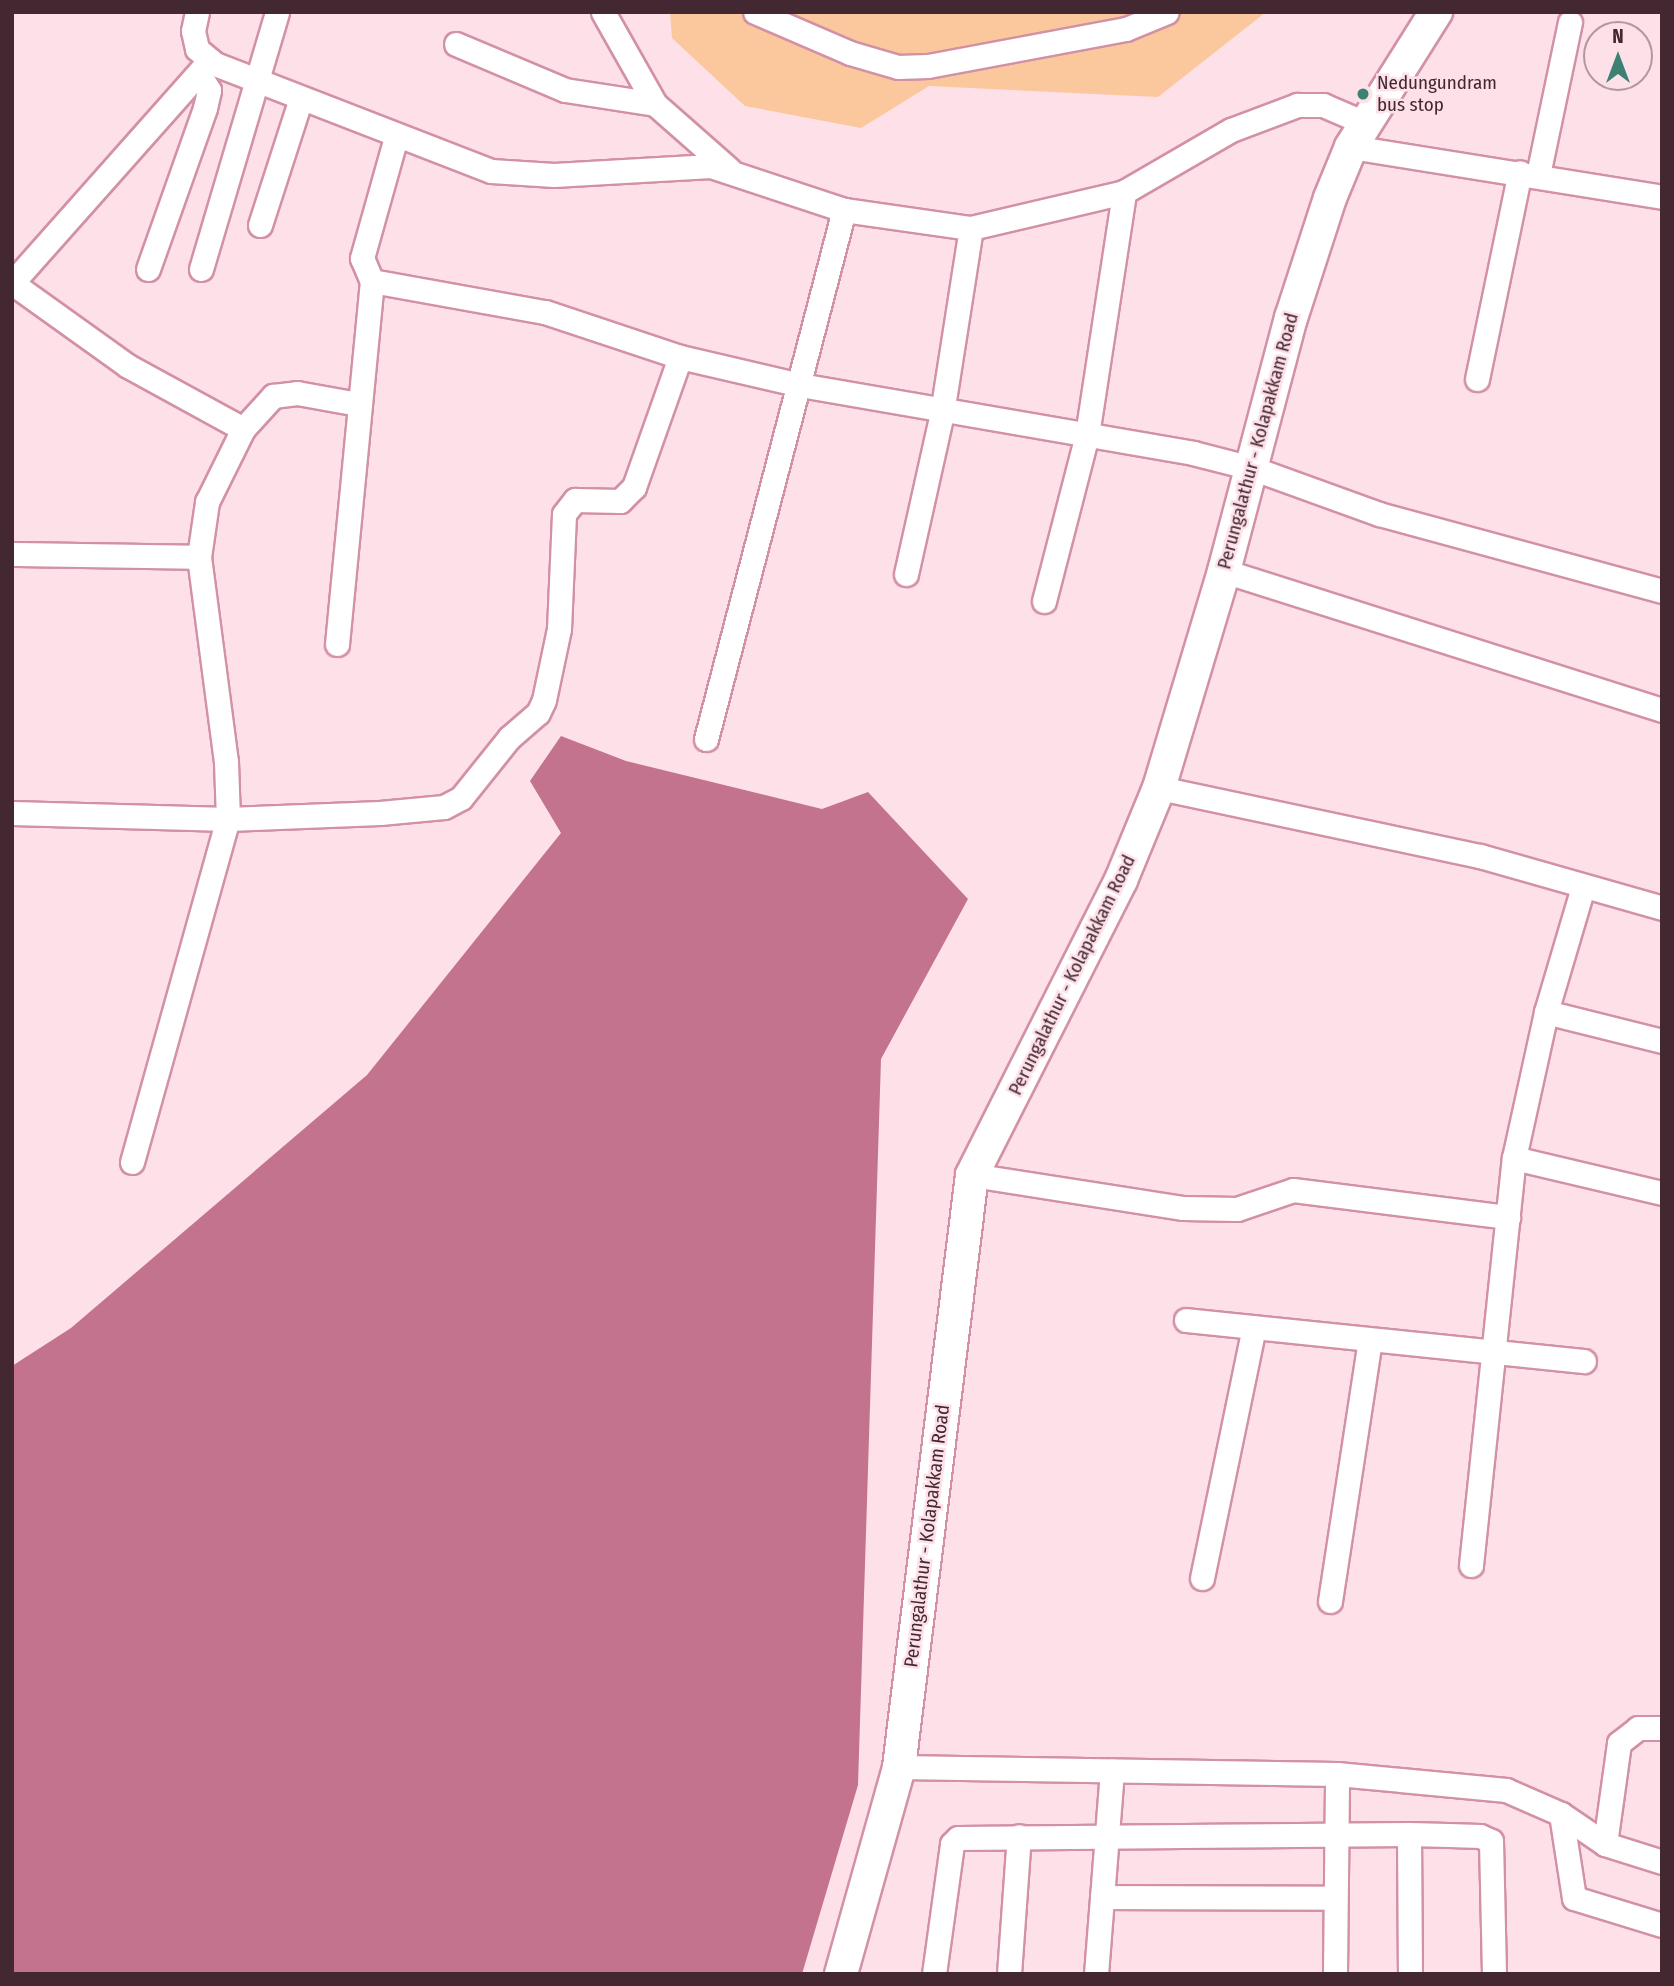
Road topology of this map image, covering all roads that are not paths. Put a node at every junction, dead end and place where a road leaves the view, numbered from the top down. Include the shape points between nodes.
1 (197, 12) edge
2 (277, 12) edge
3 (603, 12) edge
4 (755, 12) edge
5 (1167, 12) edge
6 (1436, 12) edge
7 (1570, 22) dead end
8 (456, 44) dead end
9 (205, 67) junction
10 (259, 82) junction
11 (301, 98) junction
12 (655, 104) junction
13 (1359, 135) junction
14 (396, 137) junction
15 (729, 170) junction
16 (1529, 173) junction
17 (1124, 192) junction
18 (1662, 197) edge
19 (844, 210) junction
20 (260, 225) dead end
21 (971, 228) junction
22 (148, 269) dead end
23 (201, 269) dead end
24 (372, 281) junction
25 (680, 357) junction
26 (1477, 379) dead end
27 (800, 386) junction
28 (358, 404) junction
29 (942, 413) junction
30 (243, 429) junction
31 (1087, 435) junction
32 (1252, 468) junction
33 (12, 554) edge
34 (199, 557) junction
35 (1224, 571) junction
36 (906, 574) dead end
37 (1662, 591) edge
38 (1044, 601) dead end
39 (337, 644) dead end
40 (1662, 710) edge
41 (706, 739) dead end
42 (1159, 788) junction
43 (12, 813) edge
44 (228, 819) junction
45 (1583, 887) junction
46 (1662, 908) edge
47 (1546, 1012) junction
48 (1662, 1041) edge
49 (1514, 1158) junction
50 (132, 1162) dead end
51 (972, 1175) junction
52 (1662, 1192) edge
53 (1508, 1216) junction
54 (1186, 1320) dead end
55 (1254, 1326) junction
56 (1370, 1340) junction
57 (1490, 1354) junction
58 (1584, 1361) dead end
59 (1471, 1565) dead end
60 (1202, 1578) dead end
61 (1330, 1601) dead end
62 (1662, 1728) edge
63 (899, 1767) junction
64 (1112, 1771) junction
65 (1337, 1774) junction
66 (1561, 1814) junction
67 (1409, 1834) junction
68 (1019, 1836) junction
69 (1107, 1836) junction
70 (1335, 1838) junction
71 (1605, 1844) junction
72 (1662, 1862) edge
73 (1102, 1897) junction
74 (1335, 1898) junction
75 (1662, 1925) edge
76 (841, 1974) edge
77 (934, 1974) edge
78 (1009, 1974) edge
79 (1096, 1974) edge
80 (1335, 1974) edge
81 (1410, 1974) edge
82 (1494, 1974) edge

1 - 9 street via 193,31
2 - 10 street
3 - 12 street
4 - 5 street via 850,53 898,67 928,66 1126,29
6 - 13 main road, Perungalathur - Kolapakkam Road
7 - 16 street
8 - 12 street via 565,90
9 - 10 street
9 - 22 street via 209,90 205,108
9 - 30 street via 12,284 128,366
10 - 11 street
10 - 23 street
11 - 14 street
11 - 20 street
12 - 15 street
13 - 16 street
13 - 17 street via 1323,105 1287,108 1231,130
13 - 32 main road, Perungalathur - Kolapakkam Road via 1291,318
14 - 15 street via 491,171 517,175 686,166
14 - 24 street via 362,258
15 - 19 street
16 - 18 street
16 - 26 street
17 - 21 street
17 - 31 street
19 - 21 street
19 - 27 street
21 - 29 street
24 - 25 street via 545,312
24 - 28 street
25 - 27 street
25 - 44 street via 634,487 620,501 575,499 564,514 559,629 544,700 538,713 509,738 461,798 444,807 380,813
27 - 29 street
27 - 41 street
28 - 30 street via 283,393 265,401
28 - 39 street
29 - 31 street
29 - 36 street
30 - 34 street via 207,502
31 - 32 street
31 - 38 street
32 - 35 main road, Perungalathur - Kolapakkam Road
32 - 37 street via 1379,514
33 - 34 street
34 - 44 street via 226,762
35 - 40 street
35 - 42 main road, Perungalathur - Kolapakkam Road
42 - 45 street via 1480,856
42 - 51 main road, Perungalathur - Kolapakkam Road via 1121,880
43 - 44 street
44 - 50 street
45 - 46 street
45 - 47 street
47 - 48 street
47 - 49 street
49 - 52 street
49 - 53 street
51 - 53 street via 1182,1208 1237,1209 1293,1190
51 - 63 main road, Perungalathur - Kolapakkam Road
53 - 57 street
54 - 55 street
55 - 56 street
55 - 60 street
56 - 57 street
56 - 61 street
57 - 58 street
57 - 59 street
62 - 71 street via 1638,1728 1619,1743
63 - 64 street
63 - 76 main road, Perungalathur - Kolapakkam Road
64 - 65 street
64 - 69 street
65 - 66 street via 1506,1790
65 - 70 street
66 - 71 street
66 - 75 street via 1574,1898
67 - 70 street
67 - 81 street
67 - 82 street via 1480,1836 1490,1841
68 - 69 street
68 - 77 street via 958,1838 952,1844
68 - 78 street
69 - 70 street
69 - 73 street
70 - 74 street
71 - 72 street
73 - 74 street
73 - 79 street
74 - 80 street

